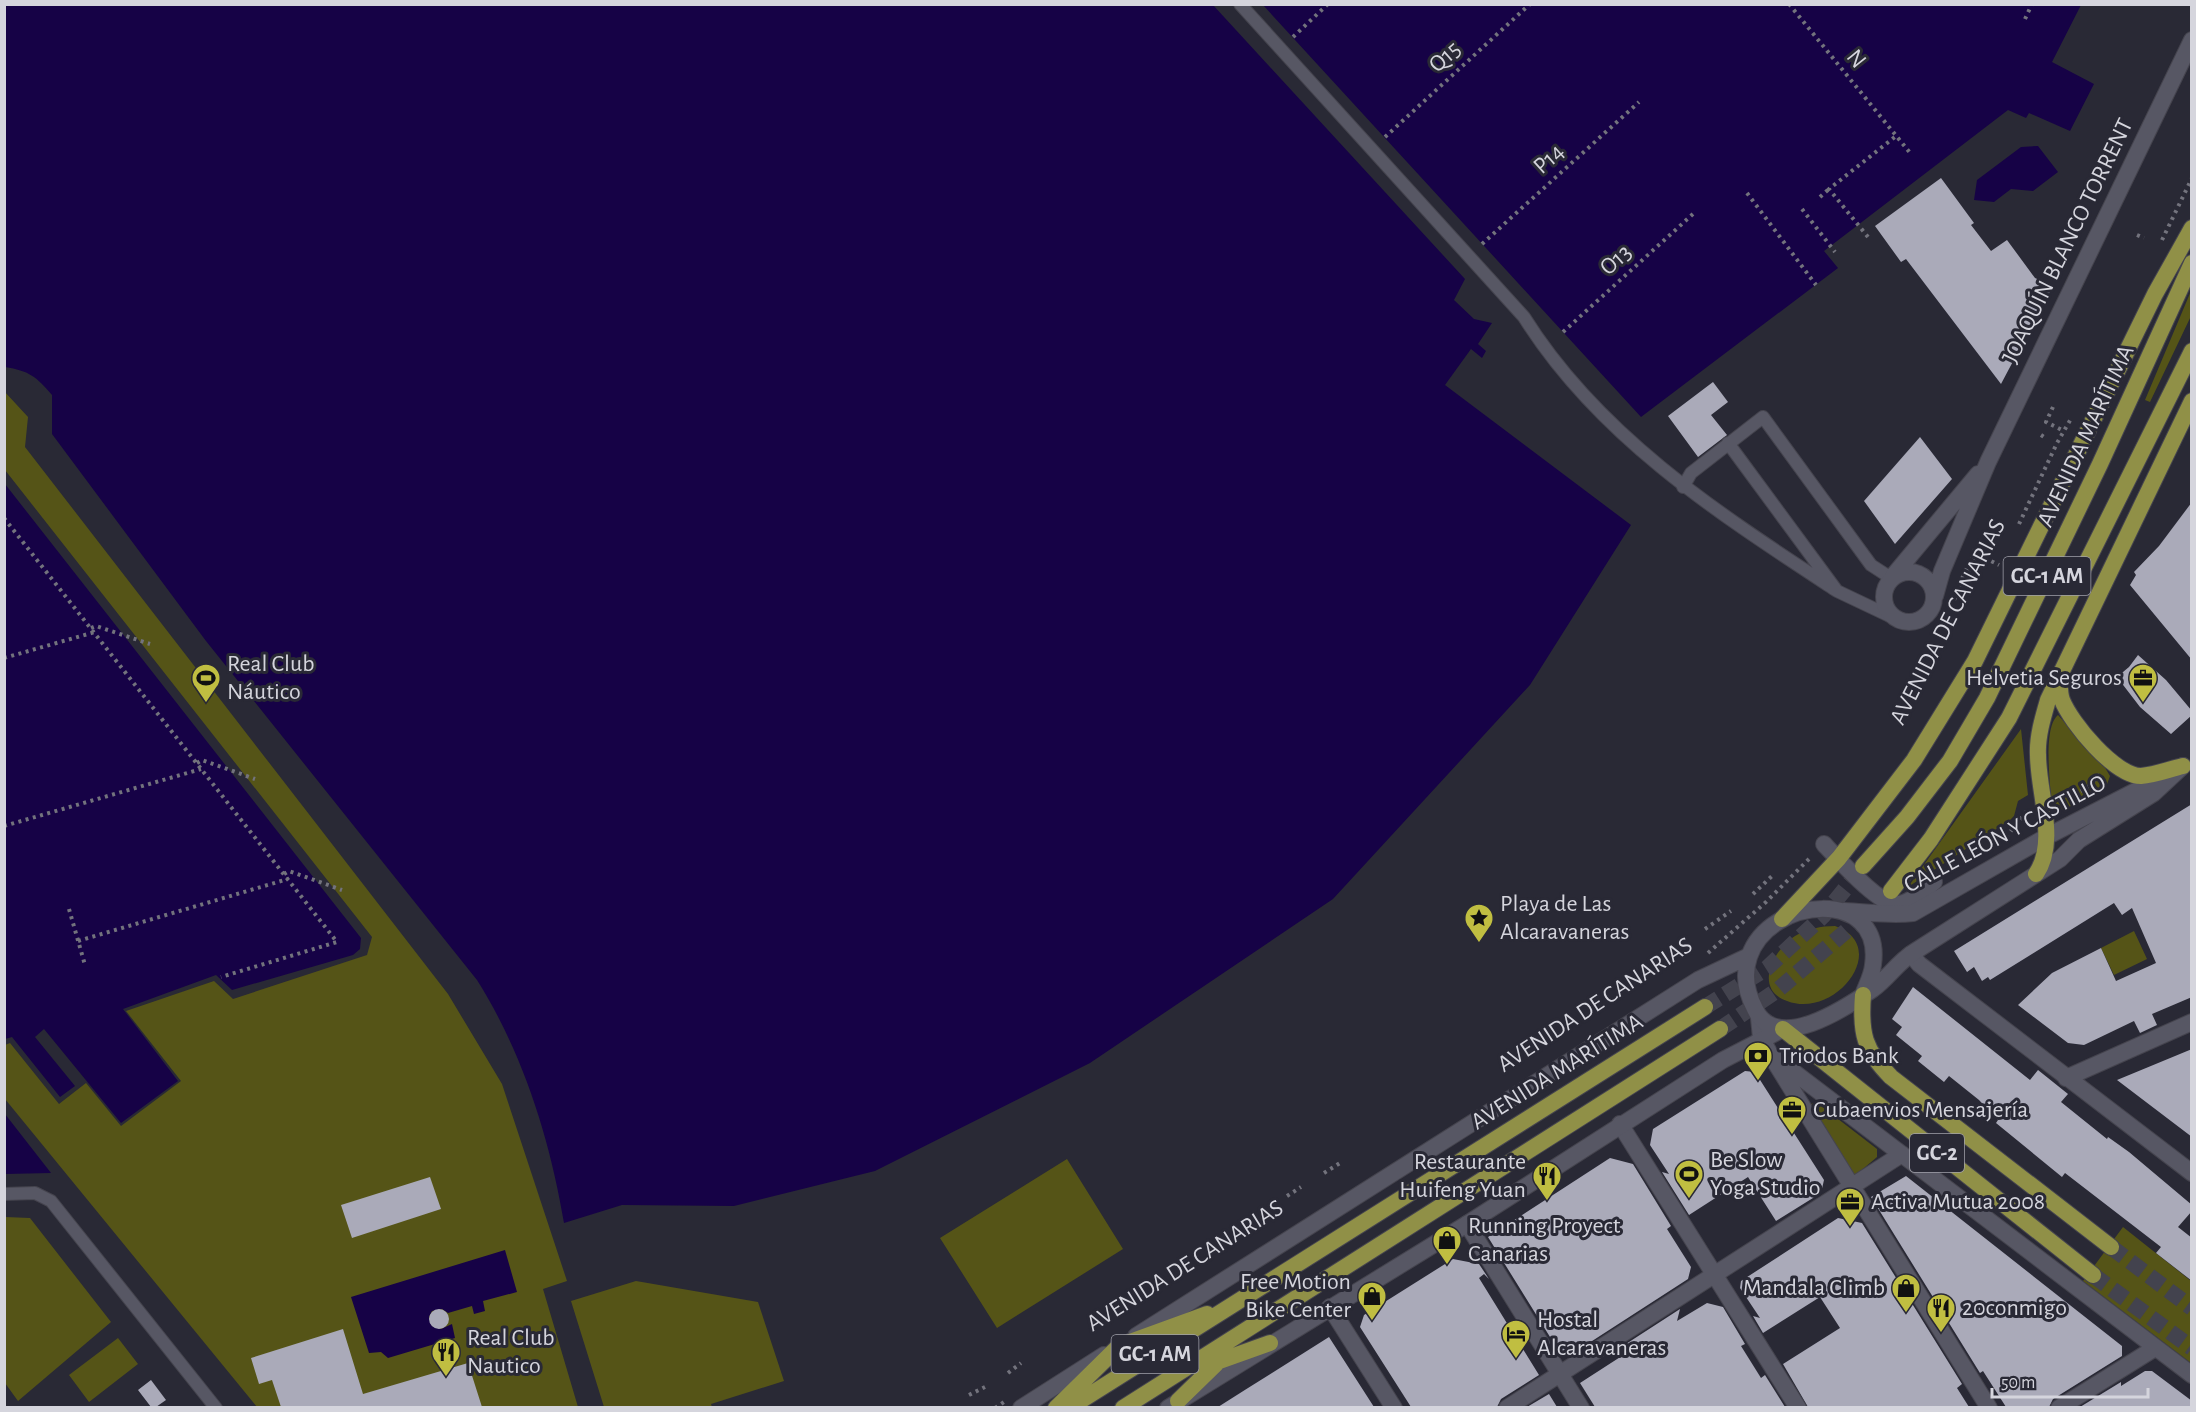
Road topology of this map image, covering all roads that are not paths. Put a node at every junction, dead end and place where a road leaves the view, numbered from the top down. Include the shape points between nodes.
1 (1240, 4) edge
2 (2192, 40) edge
3 (2192, 228) edge
4 (2192, 263) edge
5 (2192, 351) edge
6 (2192, 401) edge
7 (1728, 443) junction
8 (1988, 462) junction
9 (1683, 486) junction
10 (1891, 578) junction
11 (1837, 591) junction
12 (1935, 596) junction
13 (1896, 619) junction
14 (2060, 675) junction
15 (2187, 763) edge
16 (2046, 837) junction
17 (1824, 844) road end
18 (1839, 858) junction
19 (1863, 866) tunnel mouth
20 (2036, 874) junction
21 (1934, 882) dead end
22 (1891, 891) dead end
23 (1844, 911) junction
24 (1782, 919) junction
25 (1911, 954) junction
26 (1749, 956) junction
27 (1863, 995) junction
28 (1705, 1007) tunnel mouth
29 (1759, 1018) junction
30 (2192, 1022) edge
31 (1719, 1029) tunnel mouth
32 (1782, 1029) junction
33 (1761, 1038) junction
34 (1770, 1054) junction
35 (2066, 1077) junction
36 (1620, 1124) junction
37 (1902, 1154) junction
38 (2192, 1173) edge
39 (1851, 1187) junction
40 (4, 1194) edge
41 (1467, 1224) junction
42 (2111, 1247) tunnel mouth
43 (1715, 1274) junction
44 (2093, 1275) tunnel mouth
45 (1241, 1301) junction
46 (1330, 1307) junction
47 (1258, 1324) junction
48 (1270, 1343) junction
49 (1119, 1346) junction
50 (2156, 1348) junction
51 (1217, 1362) junction
52 (1560, 1374) junction
53 (2192, 1375) edge
54 (1166, 1381) junction
55 (1173, 1404) edge
56 (216, 1407) edge
57 (1021, 1407) edge
58 (1056, 1407) edge
59 (1069, 1407) edge
60 (1123, 1407) edge
61 (1394, 1407) edge
62 (1507, 1407) edge
63 (1581, 1407) edge
64 (1798, 1407) edge
65 (1989, 1407) edge
66 (2059, 1407) edge

1 - 9 lane via 1524,317 1544,350 1617,428
2 - 8 street, JOAQUÍN BLANCO TORRENT
3 - 18 highway via 2155,294 1975,661 1914,760
4 - 19 highway, AVENIDA MARÍTIMA / GC-1 AM via 1987,698 1950,761 1908,817
5 - 22 highway, GC-1 AM via 2009,718 1931,839
6 - 14 highway
7 - 9 lane via 1691,472
7 - 10 lane via 1763,417 1871,565
7 - 11 lane
8 - 10 street, JOAQUÍN BLANCO TORRENT
8 - 12 street, JOAQUÍN BLANCO TORRENT
9 - 11 lane
10 - 12 street via 1906,571 1923,575
10 - 13 street via 1884,600
11 - 13 lane
12 - 13 street via 1930,611 1919,621
14 - 15 highway via 2062,700 2071,715 2092,743 2127,772 2140,776
14 - 16 highway via 2046,708 2037,753
15 - 16 street, CALLE LEÓN Y CASTILLO
15 - 20 street, CALLE LEÓN Y CASTILLO via 2154,793 2079,840 2060,859
16 - 20 highway via 2044,862
16 - 23 street, CALLE LEÓN Y CASTILLO via 1913,913 1891,916
17 - 18 street
18 - 21 street via 1893,904 1909,901
18 - 24 highway
20 - 25 street, CALLE LEÓN Y CASTILLO
23 - 24 street via 1813,907
23 - 27 street via 1866,928 1873,949 1873,966
24 - 26 street via 1757,942
25 - 27 street, CALLE LEÓN Y CASTILLO
25 - 35 street
26 - 29 street via 1746,986
26 - 49 street via 1698,980
27 - 32 street via 1815,1022
27 - 42 highway, GC-2 via 1861,1020 1865,1044 1875,1061
28 - 45 highway, AVENIDA MARÍTIMA / GC-1 AM
29 - 32 street
29 - 33 street
30 - 35 street
31 - 47 highway, AVENIDA MARÍTIMA / GC-1 AM
32 - 33 street
32 - 44 highway, GC-2
33 - 34 street
33 - 36 street
34 - 37 street
34 - 39 street
35 - 38 street
36 - 41 street
36 - 43 street
37 - 39 street
37 - 50 street
39 - 43 street
39 - 65 street
40 - 56 lane via 34,1193 51,1201
41 - 46 street
41 - 52 street
43 - 52 street
43 - 64 street
45 - 49 highway
45 - 59 highway, AVENIDA MARÍTIMA / GC-1 AM
46 - 48 street
46 - 61 street
47 - 51 highway
47 - 54 highway, AVENIDA MARÍTIMA / GC-1 AM
48 - 51 highway
48 - 55 street
49 - 57 street
49 - 58 highway
50 - 53 street
50 - 66 street
51 - 54 highway
51 - 55 highway
52 - 62 street
52 - 63 street
54 - 60 highway, AVENIDA MARÍTIMA / GC-1 AM

